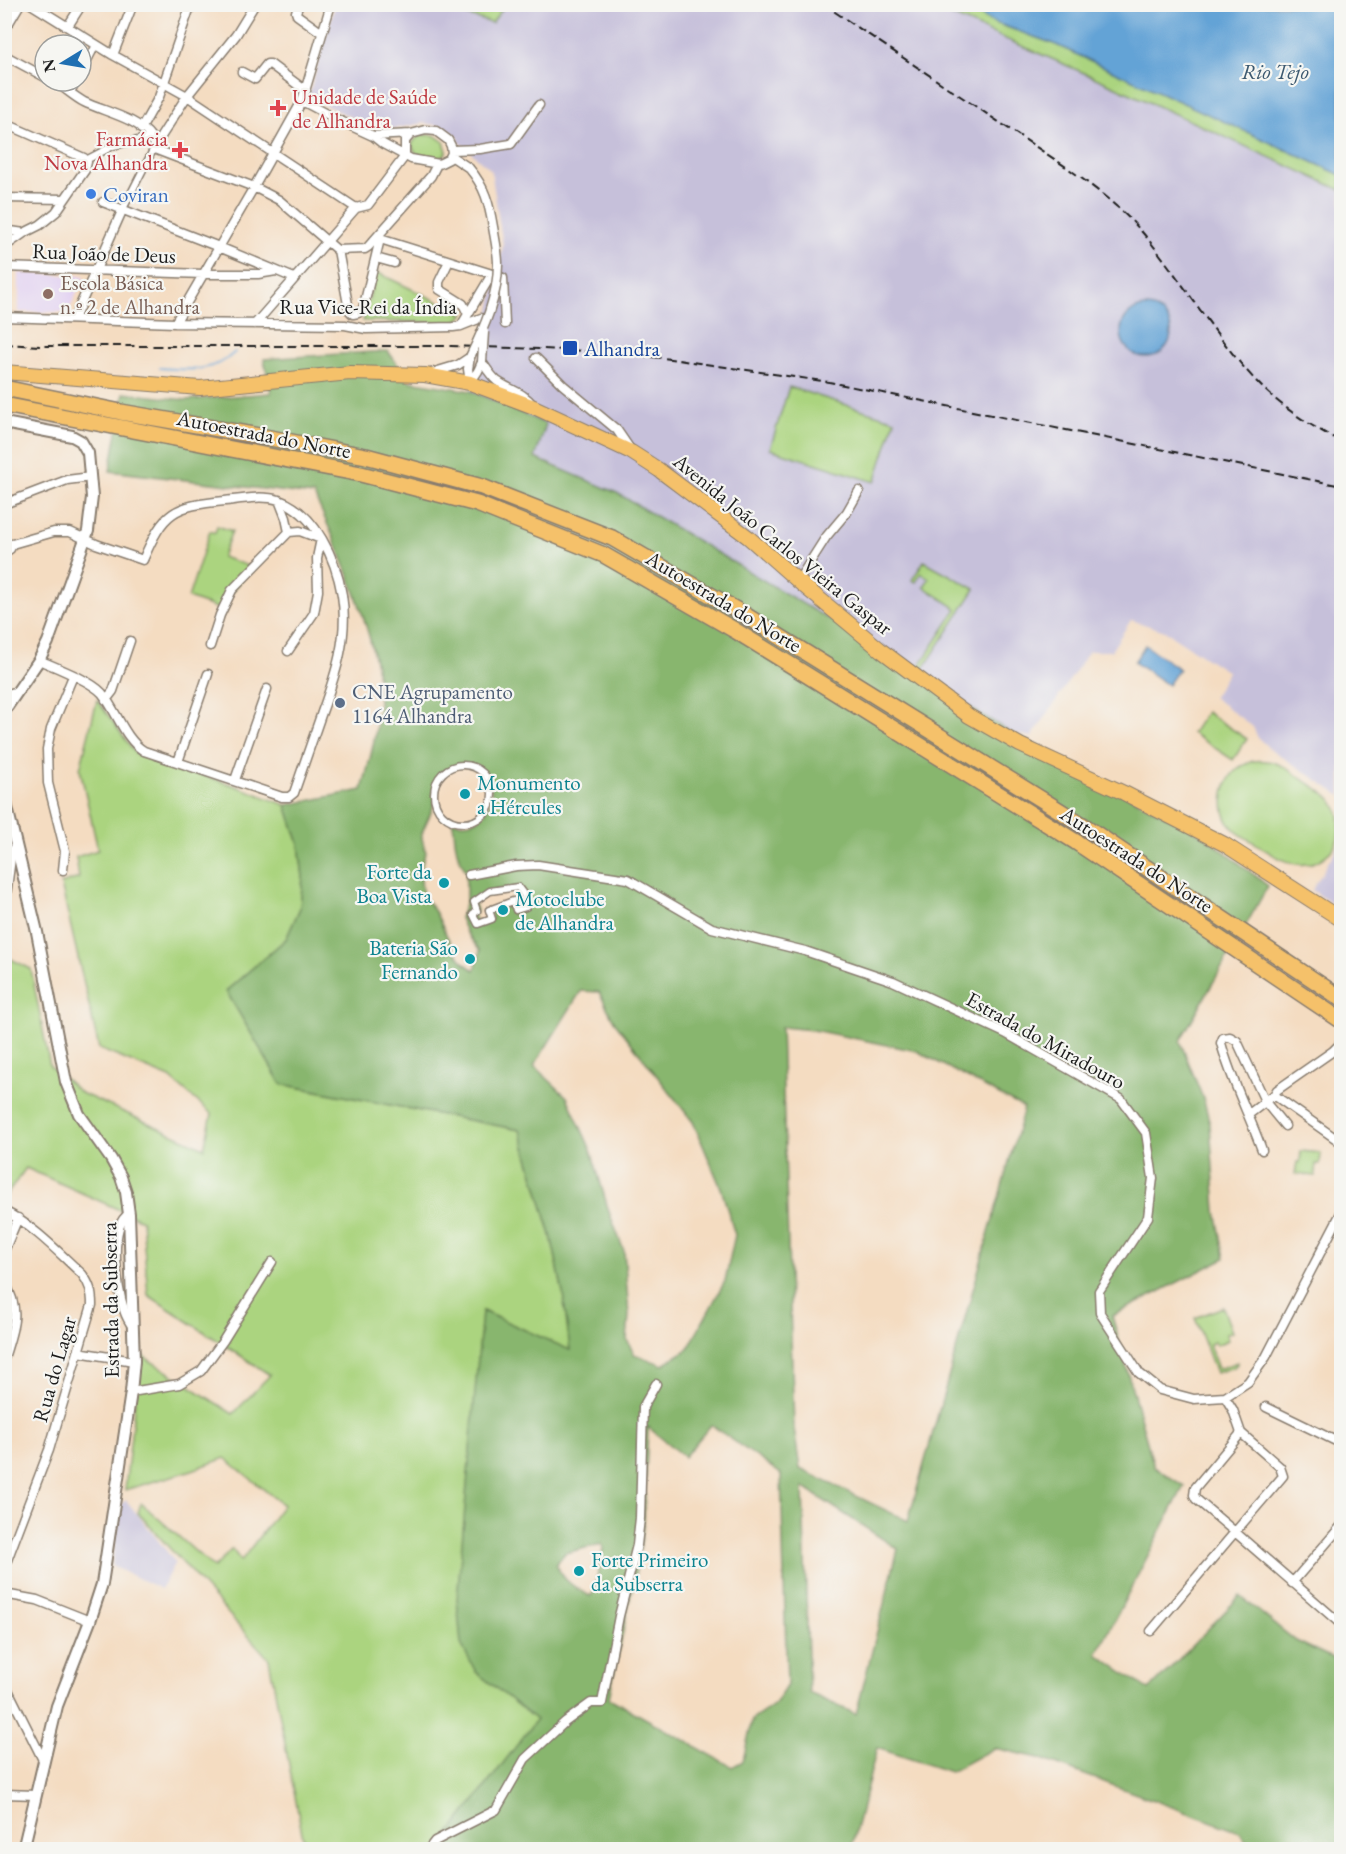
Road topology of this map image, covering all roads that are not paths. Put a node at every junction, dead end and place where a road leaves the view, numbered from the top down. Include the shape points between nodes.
1 (20, 4) edge
2 (31, 4) edge
3 (82, 4) edge
4 (133, 4) edge
5 (191, 4) edge
6 (255, 4) edge
7 (299, 4) edge
8 (331, 4) edge
9 (69, 26) junction
10 (4, 31) edge
11 (322, 33) junction
12 (96, 45) junction
13 (93, 51) edge
14 (4, 55) edge
15 (113, 55) junction
16 (33, 71) edge
17 (242, 72) dead end
18 (165, 83) junction
19 (306, 91) junction
20 (72, 93) edge
21 (187, 96) junction
22 (302, 101) junction
23 (539, 105) dead end
24 (4, 123) edge
25 (141, 129) junction
26 (411, 134) junction
27 (374, 136) junction
28 (153, 141) junction
29 (451, 153) junction
30 (272, 154) junction
31 (405, 156) junction
32 (86, 160) junction
33 (437, 164) junction
34 (254, 188) junction
35 (4, 198) edge
36 (64, 199) junction
37 (102, 202) dead end
38 (356, 208) junction
39 (122, 211) junction
40 (4, 230) edge
41 (24, 233) junction
42 (378, 239) junction
43 (327, 241) junction
44 (4, 247) edge
45 (219, 247) junction
46 (338, 250) junction
47 (376, 258) junction
48 (449, 261) junction
49 (394, 263) dead end
50 (4, 267) edge
51 (95, 270) junction
52 (276, 271) junction
53 (203, 274) junction
54 (492, 274) junction
55 (294, 278) junction
56 (468, 314) junction
57 (4, 317) edge
58 (481, 318) dead end
59 (74, 319) junction
60 (175, 323) junction
61 (255, 324) junction
62 (505, 324) dead end
63 (461, 326) junction
64 (484, 329) junction
65 (470, 357) junction
66 (536, 358) dead end
67 (482, 362) junction
68 (4, 372) edge
69 (472, 374) junction
70 (425, 375) junction
71 (4, 388) edge
72 (4, 405) edge
73 (534, 407) junction
74 (4, 423) edge
75 (632, 452) junction
76 (91, 477) junction
77 (859, 491) dead end
78 (279, 500) junction
79 (4, 504) edge
80 (290, 532) junction
81 (86, 539) junction
82 (321, 539) junction
83 (8, 542) edge
84 (4, 553) edge
85 (798, 581) junction
86 (130, 641) dead end
87 (210, 646) dead end
88 (288, 651) dead end
89 (39, 660) junction
90 (207, 674) dead end
91 (73, 676) junction
92 (267, 689) dead end
93 (18, 691) junction
94 (4, 695) edge
95 (106, 700) junction
96 (4, 711) edge
97 (178, 762) junction
98 (235, 780) junction
99 (4, 795) edge
100 (446, 817) joint
101 (16, 842) junction
102 (63, 870) dead end
103 (469, 875) dead end
104 (4, 910) edge
105 (516, 910) joint
106 (1341, 920) edge
107 (1341, 999) edge
108 (1341, 1021) edge
109 (1341, 1042) edge
110 (1274, 1095) junction
111 (1266, 1103) junction
112 (1249, 1114) junction
113 (1285, 1126) dead end
114 (1341, 1143) edge
115 (1262, 1150) dead end
116 (4, 1211) edge
117 (1341, 1211) edge
118 (18, 1218) junction
119 (4, 1251) edge
120 (272, 1262) dead end
121 (4, 1282) edge
122 (78, 1352) junction
123 (5, 1354) edge
124 (134, 1361) junction
125 (656, 1384) dead end
126 (131, 1392) junction
127 (1225, 1396) junction
128 (1266, 1407) dead end
129 (1241, 1433) junction
130 (1341, 1444) edge
131 (1341, 1525) edge
132 (1235, 1532) junction
133 (4, 1568) edge
134 (1292, 1583) junction
135 (4, 1594) edge
136 (90, 1621) junction
137 (1341, 1625) edge
138 (1151, 1631) dead end
139 (4, 1682) edge
140 (44, 1762) junction
141 (4, 1794) edge
142 (36, 1795) junction
143 (23, 1850) edge
144 (428, 1850) edge

1 - 10 street
2 - 9 street
3 - 9 street
4 - 15 street
5 - 18 street
6 - 21 street via 236,35
7 - 11 street via 297,15
8 - 11 street
9 - 12 street
11 - 19 street
12 - 13 street
12 - 15 street
14 - 16 street
15 - 18 street
17 - 19 street via 255,80 271,64
18 - 21 street
18 - 25 street
19 - 22 street
20 - 25 street
21 - 28 street
21 - 30 street
22 - 27 street
22 - 30 street
23 - 29 street via 511,144
24 - 32 street
25 - 28 street
26 - 27 street
26 - 29 street via 436,131 448,140
26 - 31 street via 405,141
27 - 31 street
28 - 32 street via 113,146
28 - 34 street via 160,151
28 - 39 street
29 - 33 street via 445,162
29 - 64 street, bridge via 469,168 487,196 498,255
30 - 34 street
30 - 38 street
31 - 33 street
31 - 38 street via 368,205
32 - 36 street via 85,170
33 - 42 street
34 - 43 street via 279,200
34 - 45 street
35 - 36 street
36 - 41 street via 56,212
37 - 39 street
38 - 43 street
39 - 45 street
39 - 51 street
40 - 41 street
41 - 44 street
42 - 46 street via 364,249
42 - 47 street
42 - 48 street
43 - 46 street
43 - 55 street
45 - 52 street
45 - 53 street
46 - 47 street via 347,302 353,314 363,309
47 - 49 street
48 - 54 street
48 - 56 street via 439,289 463,304
50 - 51 street, Rua João de Deus
51 - 53 street, Rua João de Deus
51 - 59 street
52 - 53 street, Rua João de Deus
52 - 55 street
53 - 60 street
54 - 56 street
54 - 62 street via 503,278
55 - 61 street
56 - 63 street
57 - 59 street, Rua Vice-Rei da Índia
58 - 63 street, Rua Vice-Rei da Índia
59 - 60 street, Rua Vice-Rei da Índia
60 - 61 street, Rua Vice-Rei da Índia
61 - 63 street, Rua Vice-Rei da Índia via 345,325 366,329
64 - 65 street, bridge
64 - 67 street, bridge
65 - 69 street
65 - 70 street
66 - 75 street via 617,430
67 - 69 street
67 - 73 street via 496,380 520,392
68 - 70 main road, Avenida João Carlos Vieira Gaspar via 200,388 351,373
69 - 70 main road, Avenida João Carlos Vieira Gaspar
69 - 73 main road, Avenida João Carlos Vieira Gaspar
71 - 107 highway, Autoestrada do Norte via 376,459 482,487 612,538 745,615 1086,827
72 - 108 highway, Autoestrada do Norte via 361,474 477,504 604,555 736,631 1066,836
73 - 75 main road, Avenida João Carlos Vieira Gaspar
74 - 76 street via 81,441 88,453
75 - 85 main road, Avenida João Carlos Vieira Gaspar via 748,537
76 - 79 street via 67,480
76 - 81 street via 92,511
77 - 85 street
78 - 80 street
78 - 81 street via 243,499 177,510 160,525 143,560
78 - 82 street via 302,513
80 - 82 street via 300,531
80 - 87 street via 232,590
81 - 83 street via 62,531
81 - 89 street
82 - 88 street via 314,613
82 - 98 street via 333,562 342,595 345,633 338,667 294,793 282,798
83 - 84 street via 10,549
85 - 106 main road, Avenida João Carlos Vieira Gaspar via 969,716 1020,745 1213,838
86 - 95 street via 113,691
89 - 91 street
89 - 93 street
90 - 97 street
91 - 95 street via 99,691
91 - 102 street via 46,749 48,783 65,851
92 - 98 street
93 - 94 street
93 - 96 street
95 - 97 street via 139,748
97 - 98 street
99 - 101 street, Estrada da Subserra
100 - 100 street via 435,796 442,775 463,766 481,772 492,796 484,815 465,823
101 - 104 street
101 - 124 street, Estrada da Subserra via 66,1082 79,1114 111,1158 126,1192
103 - 127 street, Estrada do Miradouro via 538,865 628,879 712,928 805,951 892,981 1005,1033 1121,1099 1146,1133 1153,1178 1148,1217 1099,1291 1100,1313 1139,1373 1160,1390 1194,1399
105 - 105 street via 526,907 518,887 490,891 474,903 477,911 473,914 478,924 492,919 489,910 513,901
109 - 110 street
110 - 111 street
110 - 114 street
111 - 112 street
111 - 112 street via 1236,1041 1228,1037 1221,1040 1227,1067
111 - 113 street
112 - 115 street
116 - 118 street, Rua do Lagar
117 - 127 street, Estrada do Miradouro via 1266,1357 1248,1382
118 - 119 street
118 - 122 street, Rua do Lagar via 88,1283 92,1305
120 - 126 street via 201,1371 179,1383
121 - 123 street via 16,1317
122 - 124 street
122 - 133 street, Rua do Lagar via 49,1450
124 - 126 street, Estrada da Subserra
125 - 144 street via 643,1407 637,1545 602,1703 591,1703 525,1759 496,1809 435,1841
126 - 136 street, Estrada da Subserra via 102,1584
127 - 129 street
128 - 130 street
129 - 132 street via 1194,1492 1196,1499
129 - 132 street via 1280,1467 1283,1476
131 - 134 street
132 - 134 street
132 - 138 street
134 - 137 street
135 - 136 street via 37,1600
136 - 140 street, Estrada da Subserra via 57,1706
139 - 140 street
140 - 142 street, Estrada da Subserra
141 - 142 street
142 - 143 street, Estrada da Subserra

